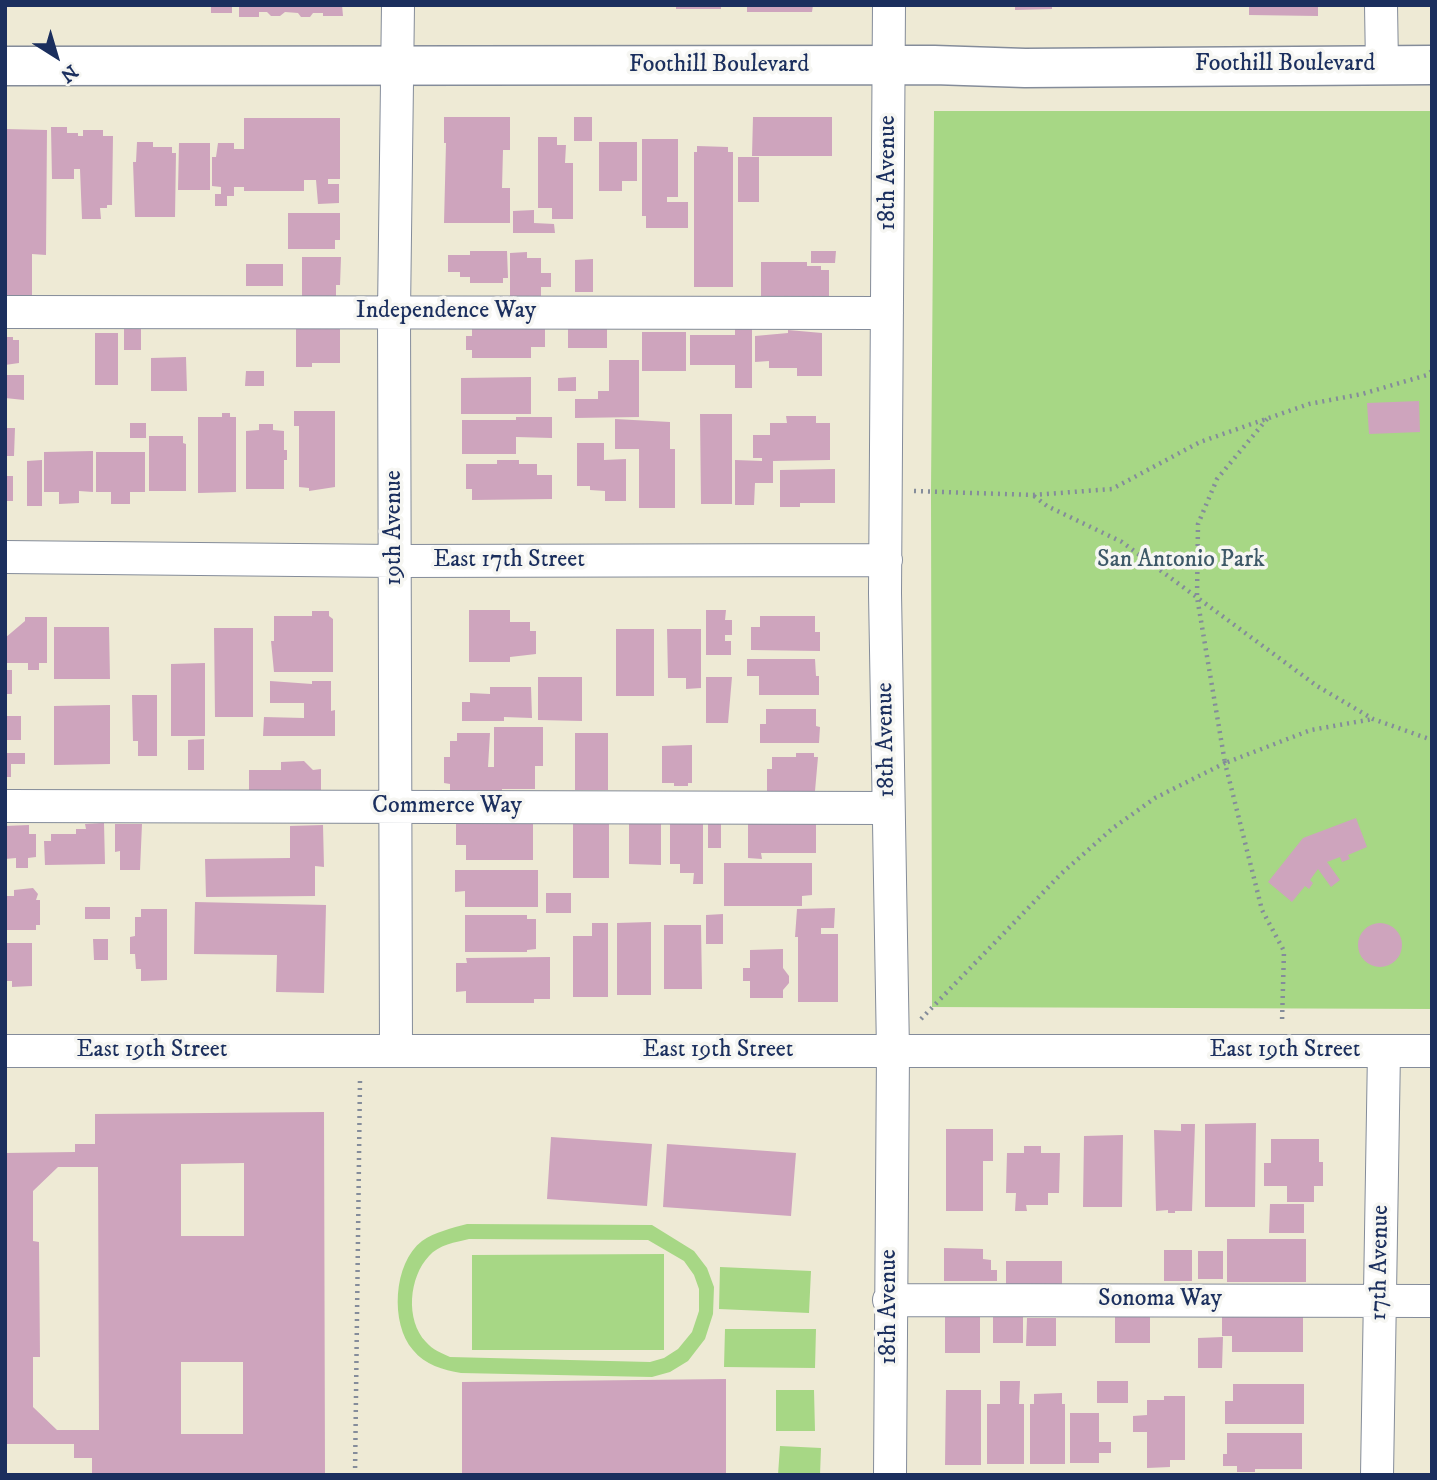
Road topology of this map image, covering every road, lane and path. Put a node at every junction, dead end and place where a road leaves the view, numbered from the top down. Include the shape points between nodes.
1 (398, 5) edge
2 (889, 5) edge
3 (1381, 5) edge
4 (398, 65) junction
5 (1382, 65) junction
6 (1432, 65) edge
7 (5, 66) edge
8 (889, 66) junction
9 (5, 312) edge
10 (394, 312) junction
11 (887, 313) junction
12 (1432, 371) edge
13 (1267, 419) junction
14 (887, 491) junction
15 (1033, 495) junction
16 (5, 557) edge
17 (886, 560) junction
18 (395, 561) junction
19 (1197, 597) junction
20 (1373, 719) junction
21 (1432, 740) edge
22 (1225, 763) junction
23 (5, 806) edge
24 (396, 807) junction
25 (888, 808) junction
26 (361, 1050) junction
27 (396, 1050) junction
28 (5, 1051) edge
29 (892, 1051) junction
30 (1281, 1051) junction
31 (1384, 1051) junction
32 (1432, 1051) edge
33 (889, 1300) junction
34 (1381, 1301) junction
35 (1432, 1301) edge
36 (355, 1475) edge
37 (890, 1475) edge
38 (1377, 1475) edge

1 - 4 street, 19th Avenue
2 - 8 street, 18th Avenue
3 - 5 street
4 - 7 main road, Foothill Boulevard
4 - 8 main road, Foothill Boulevard
4 - 10 street, 19th Avenue
5 - 6 main road, Foothill Boulevard
5 - 8 main road, Foothill Boulevard
8 - 11 street, 18th Avenue
9 - 10 street, Independence Way
10 - 11 street, Independence Way
10 - 18 street, 19th Avenue
11 - 14 street, 18th Avenue
12 - 13 path
13 - 15 path via 1200,442 1112,489
13 - 19 path via 1217,479 1205,506 1198,524
14 - 15 path
14 - 17 street, 18th Avenue
15 - 19 path via 1122,542
16 - 18 street, East 17th Street
17 - 18 street, East 17th Street
17 - 25 street, 18th Avenue
18 - 24 street, 19th Avenue
19 - 20 path via 1295,670
19 - 22 path
20 - 21 path
20 - 22 path via 1311,730
22 - 29 path via 1155,798 1113,828 1062,873
22 - 30 path via 1262,910 1284,951
23 - 24 street, Commerce Way
24 - 25 street, Commerce Way
24 - 27 street, 19th Avenue
25 - 29 street, 18th Avenue
26 - 27 street, East 19th Street
26 - 28 street, East 19th Street
26 - 36 path
27 - 29 street, East 19th Street
29 - 30 street, East 19th Street
29 - 33 street, 18th Avenue
30 - 31 street, East 19th Street
31 - 32 street, East 19th Street
31 - 34 street, 17th Avenue
33 - 34 street, Sonoma Way
33 - 37 street, 18th Avenue
34 - 35 street, Sonoma Way
34 - 38 street, 17th Avenue

